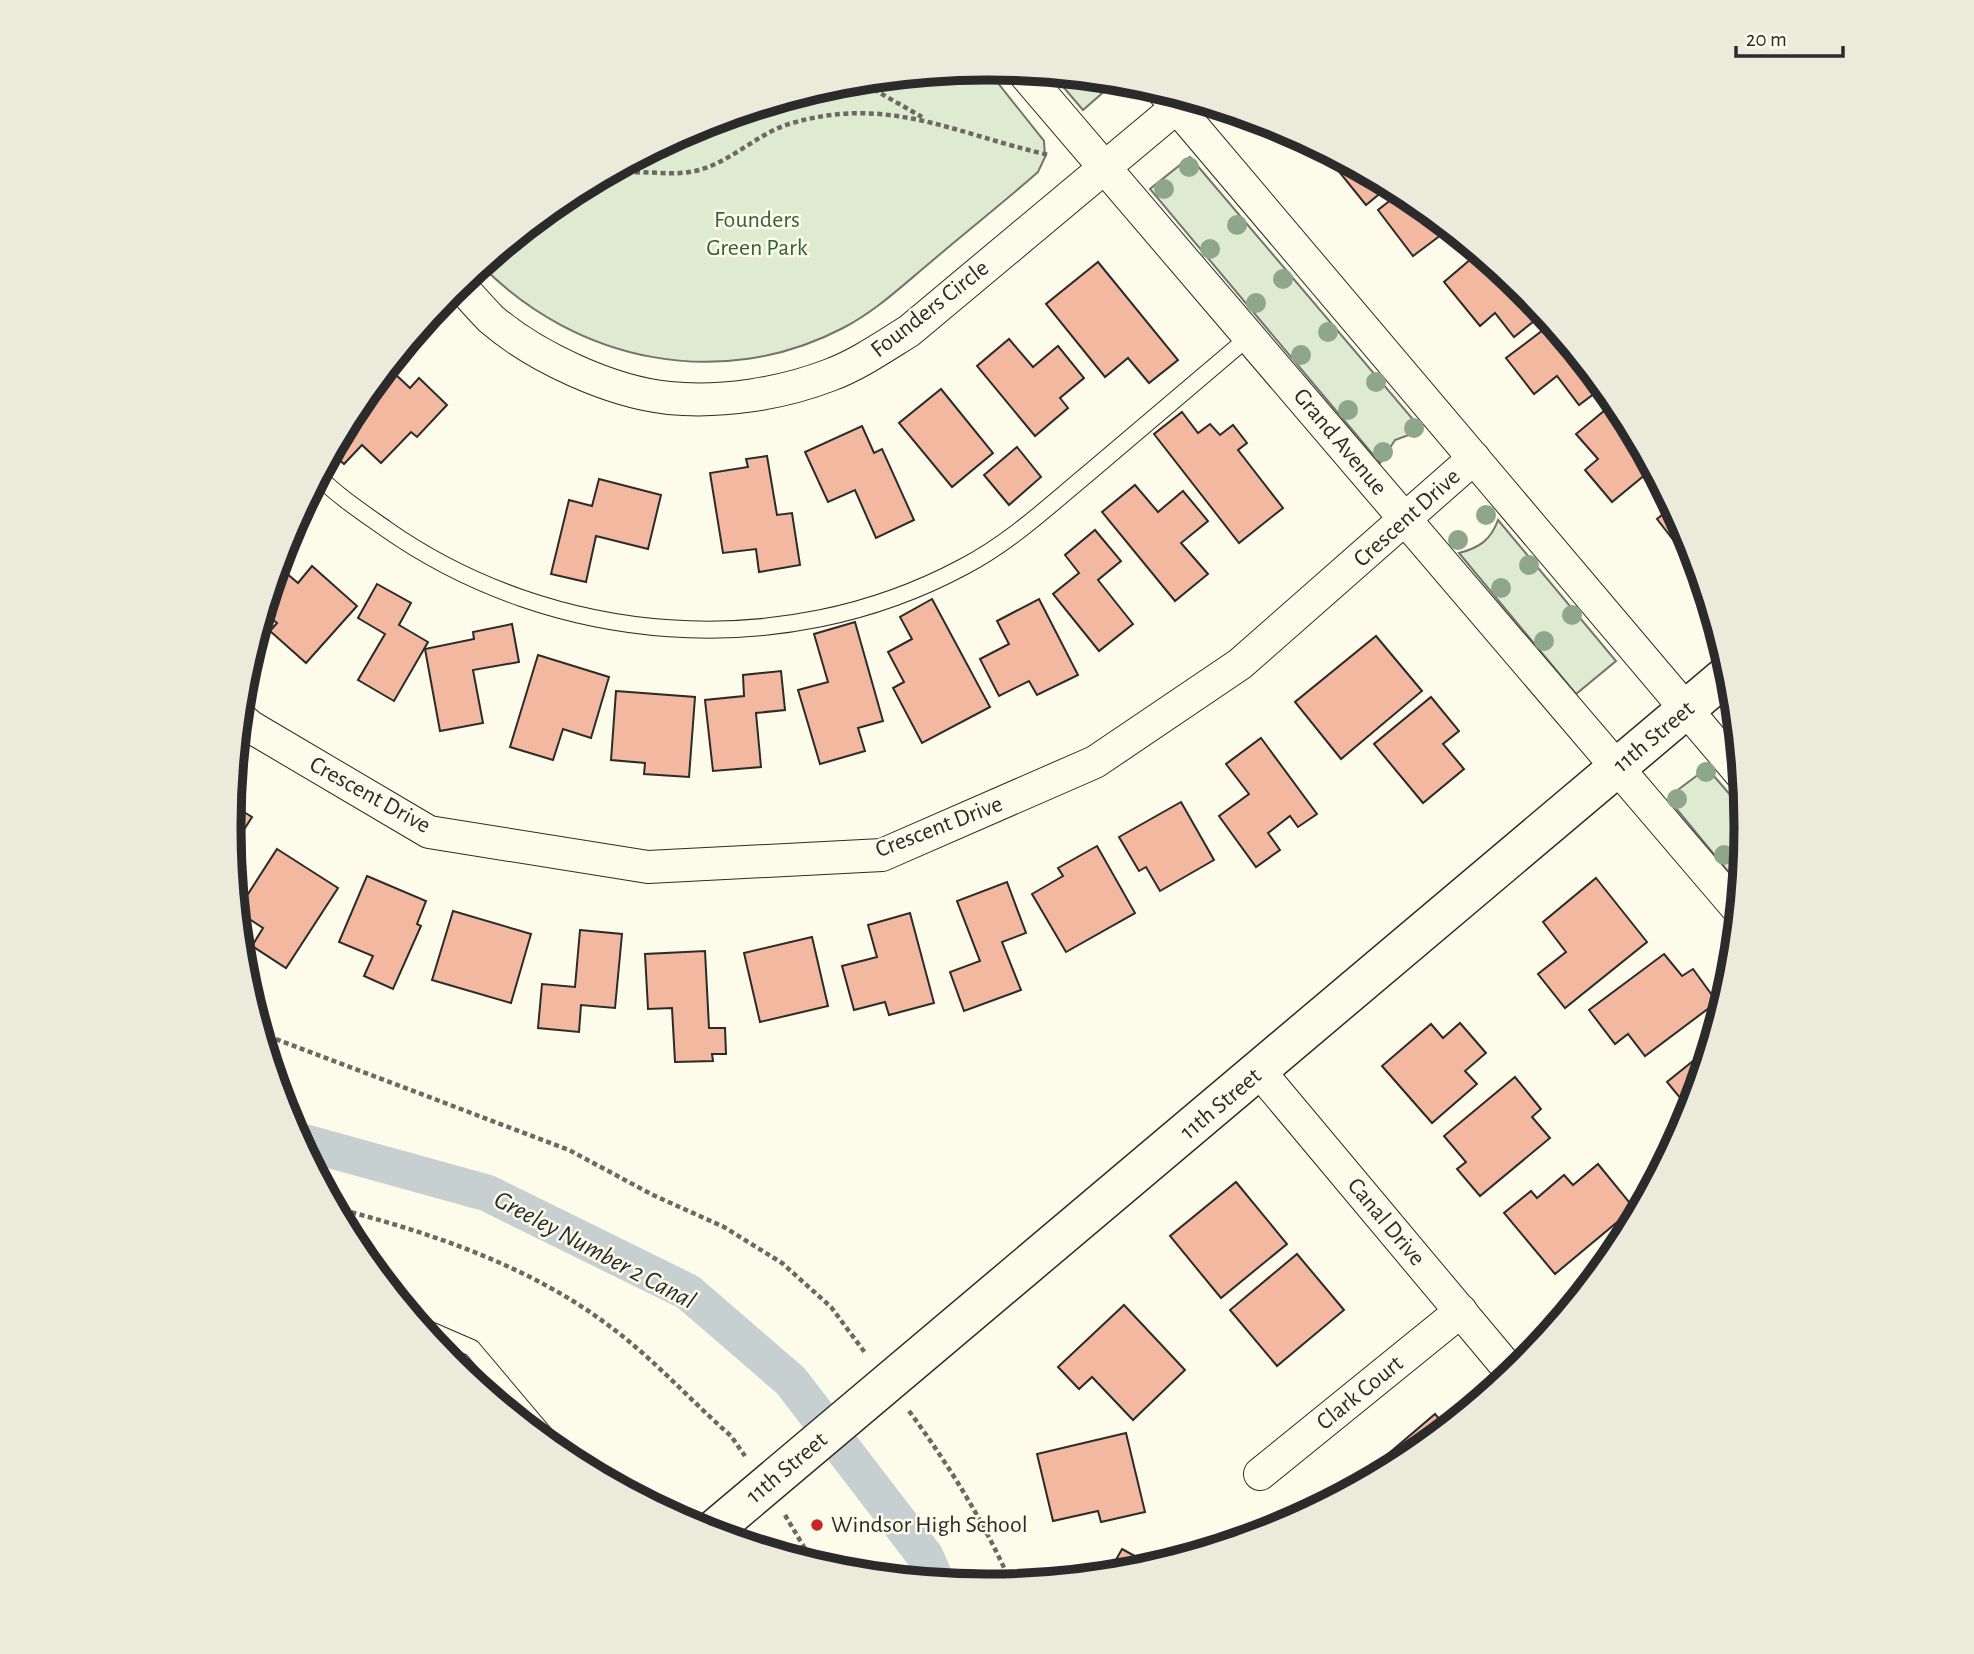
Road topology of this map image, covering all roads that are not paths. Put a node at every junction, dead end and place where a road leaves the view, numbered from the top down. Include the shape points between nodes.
1 (1031, 82) edge
2 (1166, 103) edge
3 (1175, 105) edge
4 (1104, 168) junction
5 (466, 293) edge
6 (1250, 336) junction
7 (1474, 458) junction
8 (325, 483) edge
9 (1406, 520) junction
10 (1719, 681) edge
11 (1686, 709) junction
12 (248, 724) edge
13 (1730, 761) edge
14 (1617, 768) junction
15 (1730, 899) edge
16 (1260, 1072) junction
17 (1461, 1311) junction
18 (440, 1334) edge
19 (1505, 1364) edge
20 (530, 1416) edge
21 (1260, 1474) dead end
22 (720, 1524) edge

1 - 4 street, Grand Avenue
2 - 4 street, Founders Circle
3 - 7 street
4 - 5 street, Founders Circle via 909,331 831,375 782,389 733,397 667,398 595,378 517,338
4 - 6 street, Grand Avenue
6 - 8 lane via 1022,530 965,566 905,596 763,627 716,630 630,625 528,602 426,557
6 - 9 street, Grand Avenue
7 - 9 street, Crescent Drive
7 - 11 street
9 - 12 street, Crescent Drive via 1240,664 1095,762 882,855 648,867 429,832
9 - 14 street, Grand Avenue
10 - 11 street, 11th Street
11 - 13 street
11 - 14 street, 11th Street
14 - 15 street, Grand Avenue
14 - 16 street, 11th Street
16 - 17 street, Canal Drive
16 - 22 street, 11th Street
17 - 19 street, Canal Drive
17 - 21 street, Clark Court
18 - 20 lane via 472,1348

